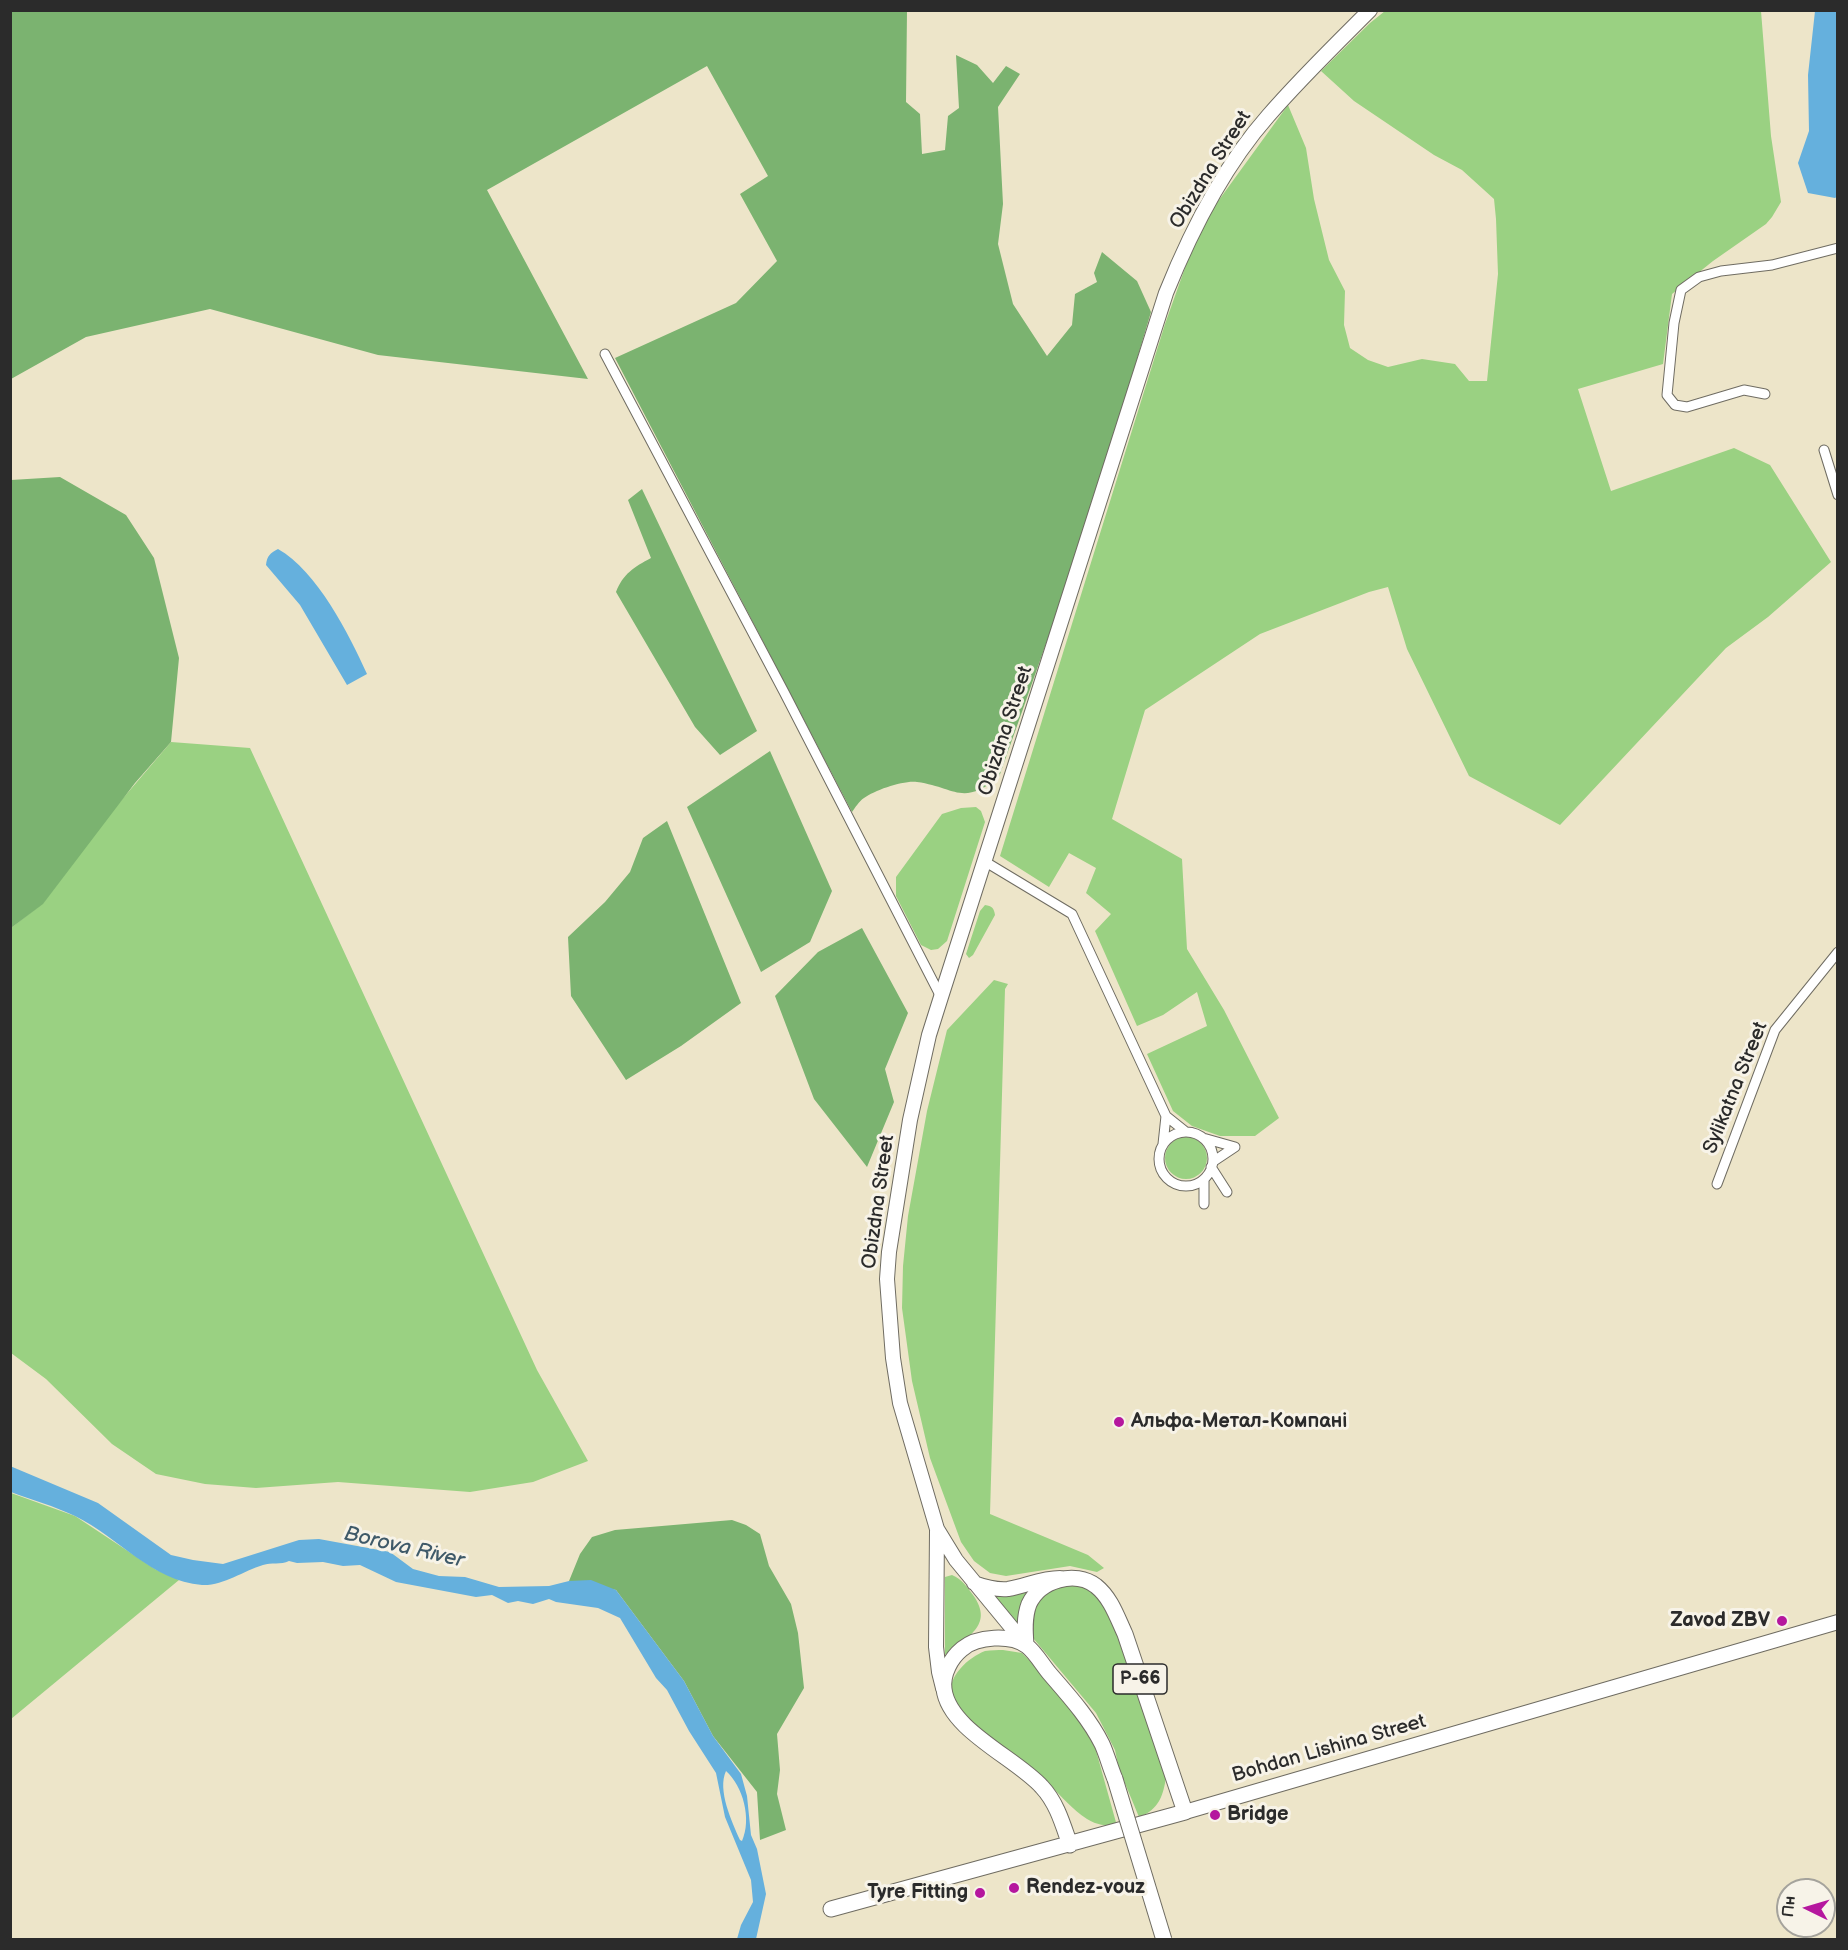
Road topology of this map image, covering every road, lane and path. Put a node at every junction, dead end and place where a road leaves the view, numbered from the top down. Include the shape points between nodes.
1 (1370, 10) edge
2 (1838, 248) edge
3 (605, 354) dead end
4 (1765, 394) dead end
5 (1824, 450) dead end
6 (1838, 495) edge
7 (984, 861) junction
8 (1838, 952) edge
9 (941, 997) junction
10 (1166, 1116) junction
11 (1186, 1132) junction
12 (1203, 1138) junction
13 (1163, 1144) junction
14 (1213, 1164) junction
15 (1206, 1178) junction
16 (1717, 1184) dead end
17 (1191, 1187) junction
18 (937, 1529) junction
19 (1062, 1578) junction
20 (974, 1583) junction
21 (1838, 1622) edge
22 (1026, 1645) junction
23 (944, 1689) junction
24 (1185, 1812) junction
25 (1070, 1845) junction
26 (831, 1909) dead end
27 (1164, 1940) edge

1 - 7 main road, Obizdna Street via 1267,116 1204,210 1181,257
2 - 4 street via 1772,265 1710,274 1681,290 1666,395 1675,405 1687,407 1744,390
3 - 9 street
5 - 6 street
7 - 9 main road, Obizdna Street
7 - 10 street via 1072,914
8 - 16 street, Sylikatna Street via 1775,1030
9 - 18 main road, Obizdna Street via 910,1120 887,1279 892,1358 900,1403
10 - 11 street
10 - 13 street
11 - 12 street
11 - 13 street via 1174,1134
12 - 14 street via 1211,1147
12 - 14 street via 1235,1147
13 - 17 street via 1158,1158 1162,1174 1173,1184
14 - 15 street
14 - 15 street via 1227,1192
15 - 17 street
15 - 17 street via 1204,1204
18 - 20 main road
18 - 23 main road via 936,1647
19 - 20 main road via 1008,1589
19 - 22 main road via 1039,1591 1028,1606
19 - 24 main road, Р-66 via 1095,1585 1112,1605
20 - 22 main road
21 - 24 main road, Bohdan Lishina Street
22 - 23 main road via 1004,1639 974,1641 963,1647 950,1663
22 - 27 main road, bridge via 1083,1713 1102,1744
23 - 25 main road via 964,1725 1044,1789 1059,1814
24 - 25 main road, Bohdan Lishina Street
25 - 26 main road, Bohdan Lishina Street

